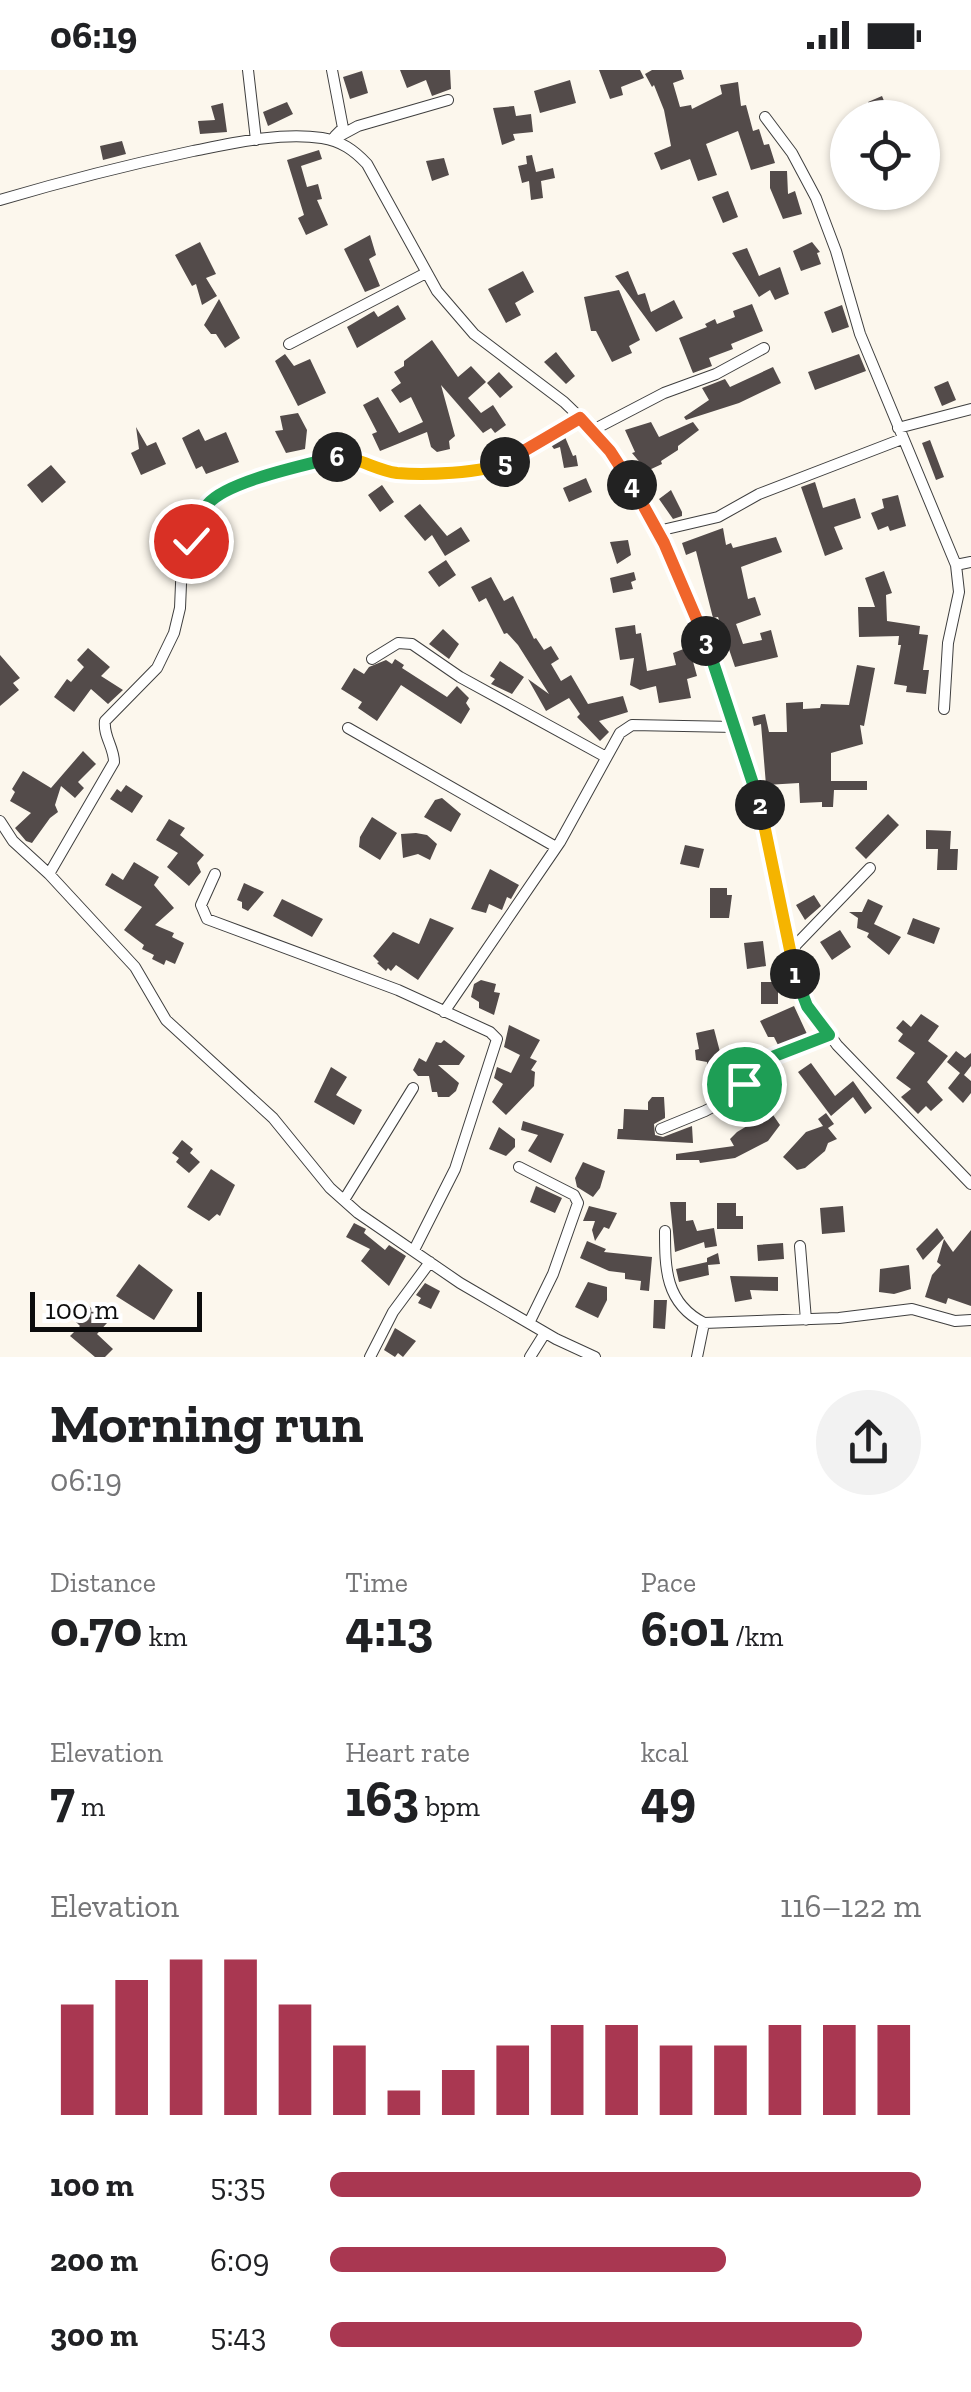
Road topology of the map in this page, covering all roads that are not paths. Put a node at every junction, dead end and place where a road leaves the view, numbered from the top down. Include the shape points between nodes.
1 (248, 70) edge
2 (332, 70) edge
3 (448, 100) dead end
4 (765, 117) dead end
5 (256, 140) junction
6 (331, 141) junction
7 (0, 200) edge
8 (426, 273) junction
9 (290, 344) dead end
10 (764, 348) dead end
11 (971, 410) edge
12 (580, 418) junction
13 (592, 430) junction
14 (900, 434) junction
15 (658, 531) junction
16 (971, 562) edge
17 (956, 566) junction
18 (372, 659) dead end
19 (944, 709) dead end
20 (735, 727) junction
21 (348, 728) dead end
22 (606, 757) junction
23 (0, 821) edge
24 (556, 847) junction
25 (870, 868) dead end
26 (49, 874) junction
27 (215, 874) dead end
28 (790, 951) junction
29 (444, 1012) junction
30 (829, 1035) junction
31 (413, 1088) dead end
32 (661, 1129) dead end
33 (520, 1166) dead end
34 (971, 1184) edge
35 (344, 1200) junction
36 (664, 1231) dead end
37 (800, 1246) dead end
38 (414, 1250) junction
39 (430, 1262) junction
40 (806, 1320) junction
41 (971, 1320) edge
42 (704, 1323) junction
43 (529, 1324) junction
44 (545, 1333) junction
45 (370, 1357) edge
46 (530, 1357) edge
47 (595, 1357) edge
48 (697, 1357) edge

1 - 5 street
2 - 6 street via 343,128
3 - 6 street via 358,126
4 - 14 street via 816,198
5 - 6 street
5 - 7 street via 96,172
6 - 8 street via 366,164
8 - 9 street
8 - 12 street via 474,334
10 - 13 street
11 - 14 street
12 - 13 street
12 - 26 street via 496,467 397,473 338,457 242,484 206,506 182,560 174,633 157,668 105,722 114,762
13 - 15 street
14 - 15 street via 718,516
14 - 17 street
15 - 20 street
16 - 17 street
17 - 19 street via 960,584
18 - 22 street via 407,642
20 - 22 street via 632,725
20 - 28 street via 760,803
21 - 24 street
22 - 24 street
23 - 26 street
24 - 29 street
25 - 28 street
26 - 35 street via 135,967 166,1020 273,1118
27 - 29 street via 201,905 207,919
28 - 30 street via 799,990
29 - 38 street via 497,1039 455,1168
30 - 32 street via 754,1064 739,1093
30 - 34 street
31 - 35 street
33 - 43 street via 578,1202
35 - 38 street
36 - 42 street via 667,1277 687,1311
37 - 40 street
38 - 39 street
39 - 43 street
39 - 45 street
40 - 41 street via 912,1309
40 - 42 street
42 - 48 street
43 - 44 street
44 - 46 street
44 - 47 street

